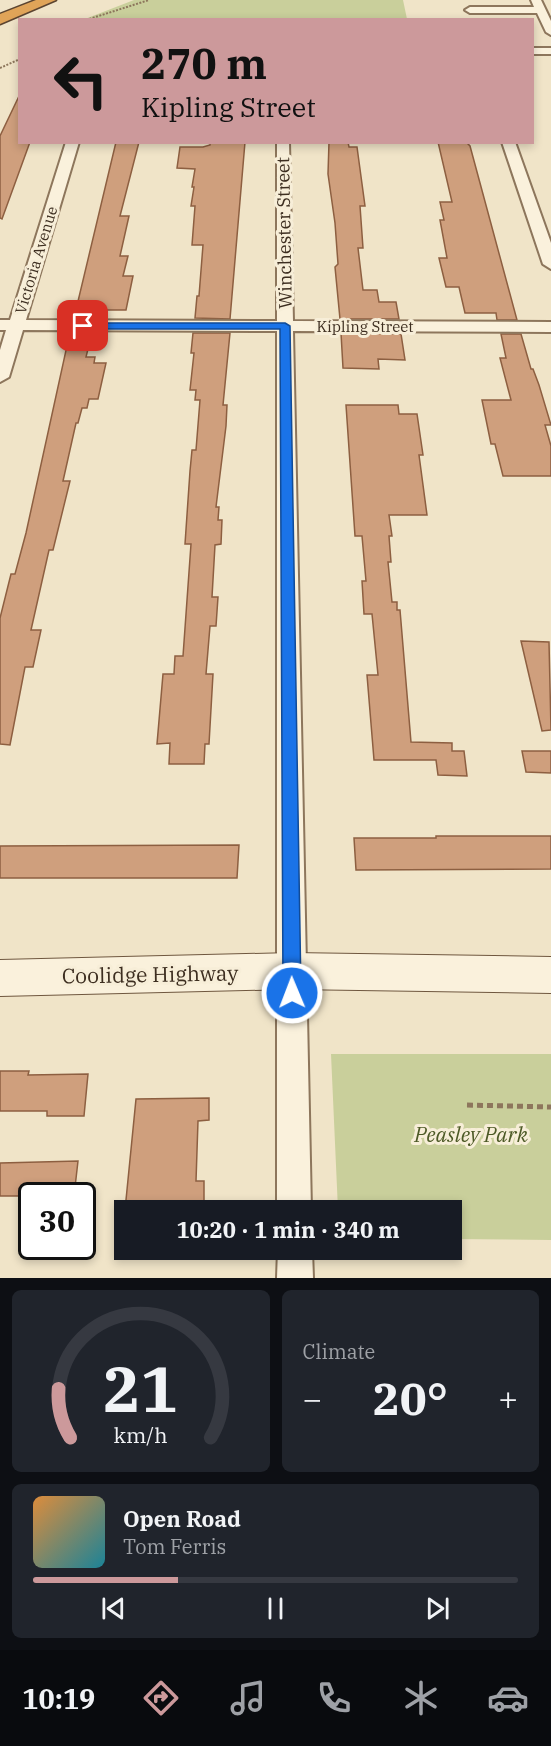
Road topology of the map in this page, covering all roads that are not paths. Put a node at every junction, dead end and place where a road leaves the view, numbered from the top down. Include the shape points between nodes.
1 (49, 0) edge
2 (536, 0) edge
3 (470, 10) dead end
4 (541, 10) junction
5 (0, 19) edge
6 (550, 29) edge
7 (534, 51) edge
8 (551, 51) edge
9 (72, 144) edge
10 (283, 144) edge
11 (509, 144) edge
12 (551, 264) edge
13 (8, 326) edge
14 (285, 326) junction
15 (551, 327) edge
16 (0, 377) edge
17 (292, 970) junction
18 (551, 975) edge
19 (0, 978) edge
20 (294, 1200) edge
21 (295, 1260) edge
22 (295, 1278) edge

1 - 5 highway
2 - 4 street
3 - 4 street
4 - 6 street
7 - 8 street
9 - 13 street, Victoria Avenue
10 - 14 street, Winchester Street
11 - 12 street
13 - 14 street, Kipling Street
13 - 16 street, Victoria Avenue
14 - 15 street, Kipling Street
14 - 17 street, Winchester Street
17 - 18 main road, Coolidge Highway
17 - 19 main road, Coolidge Highway
17 - 20 street, Winchester Street
21 - 22 street

